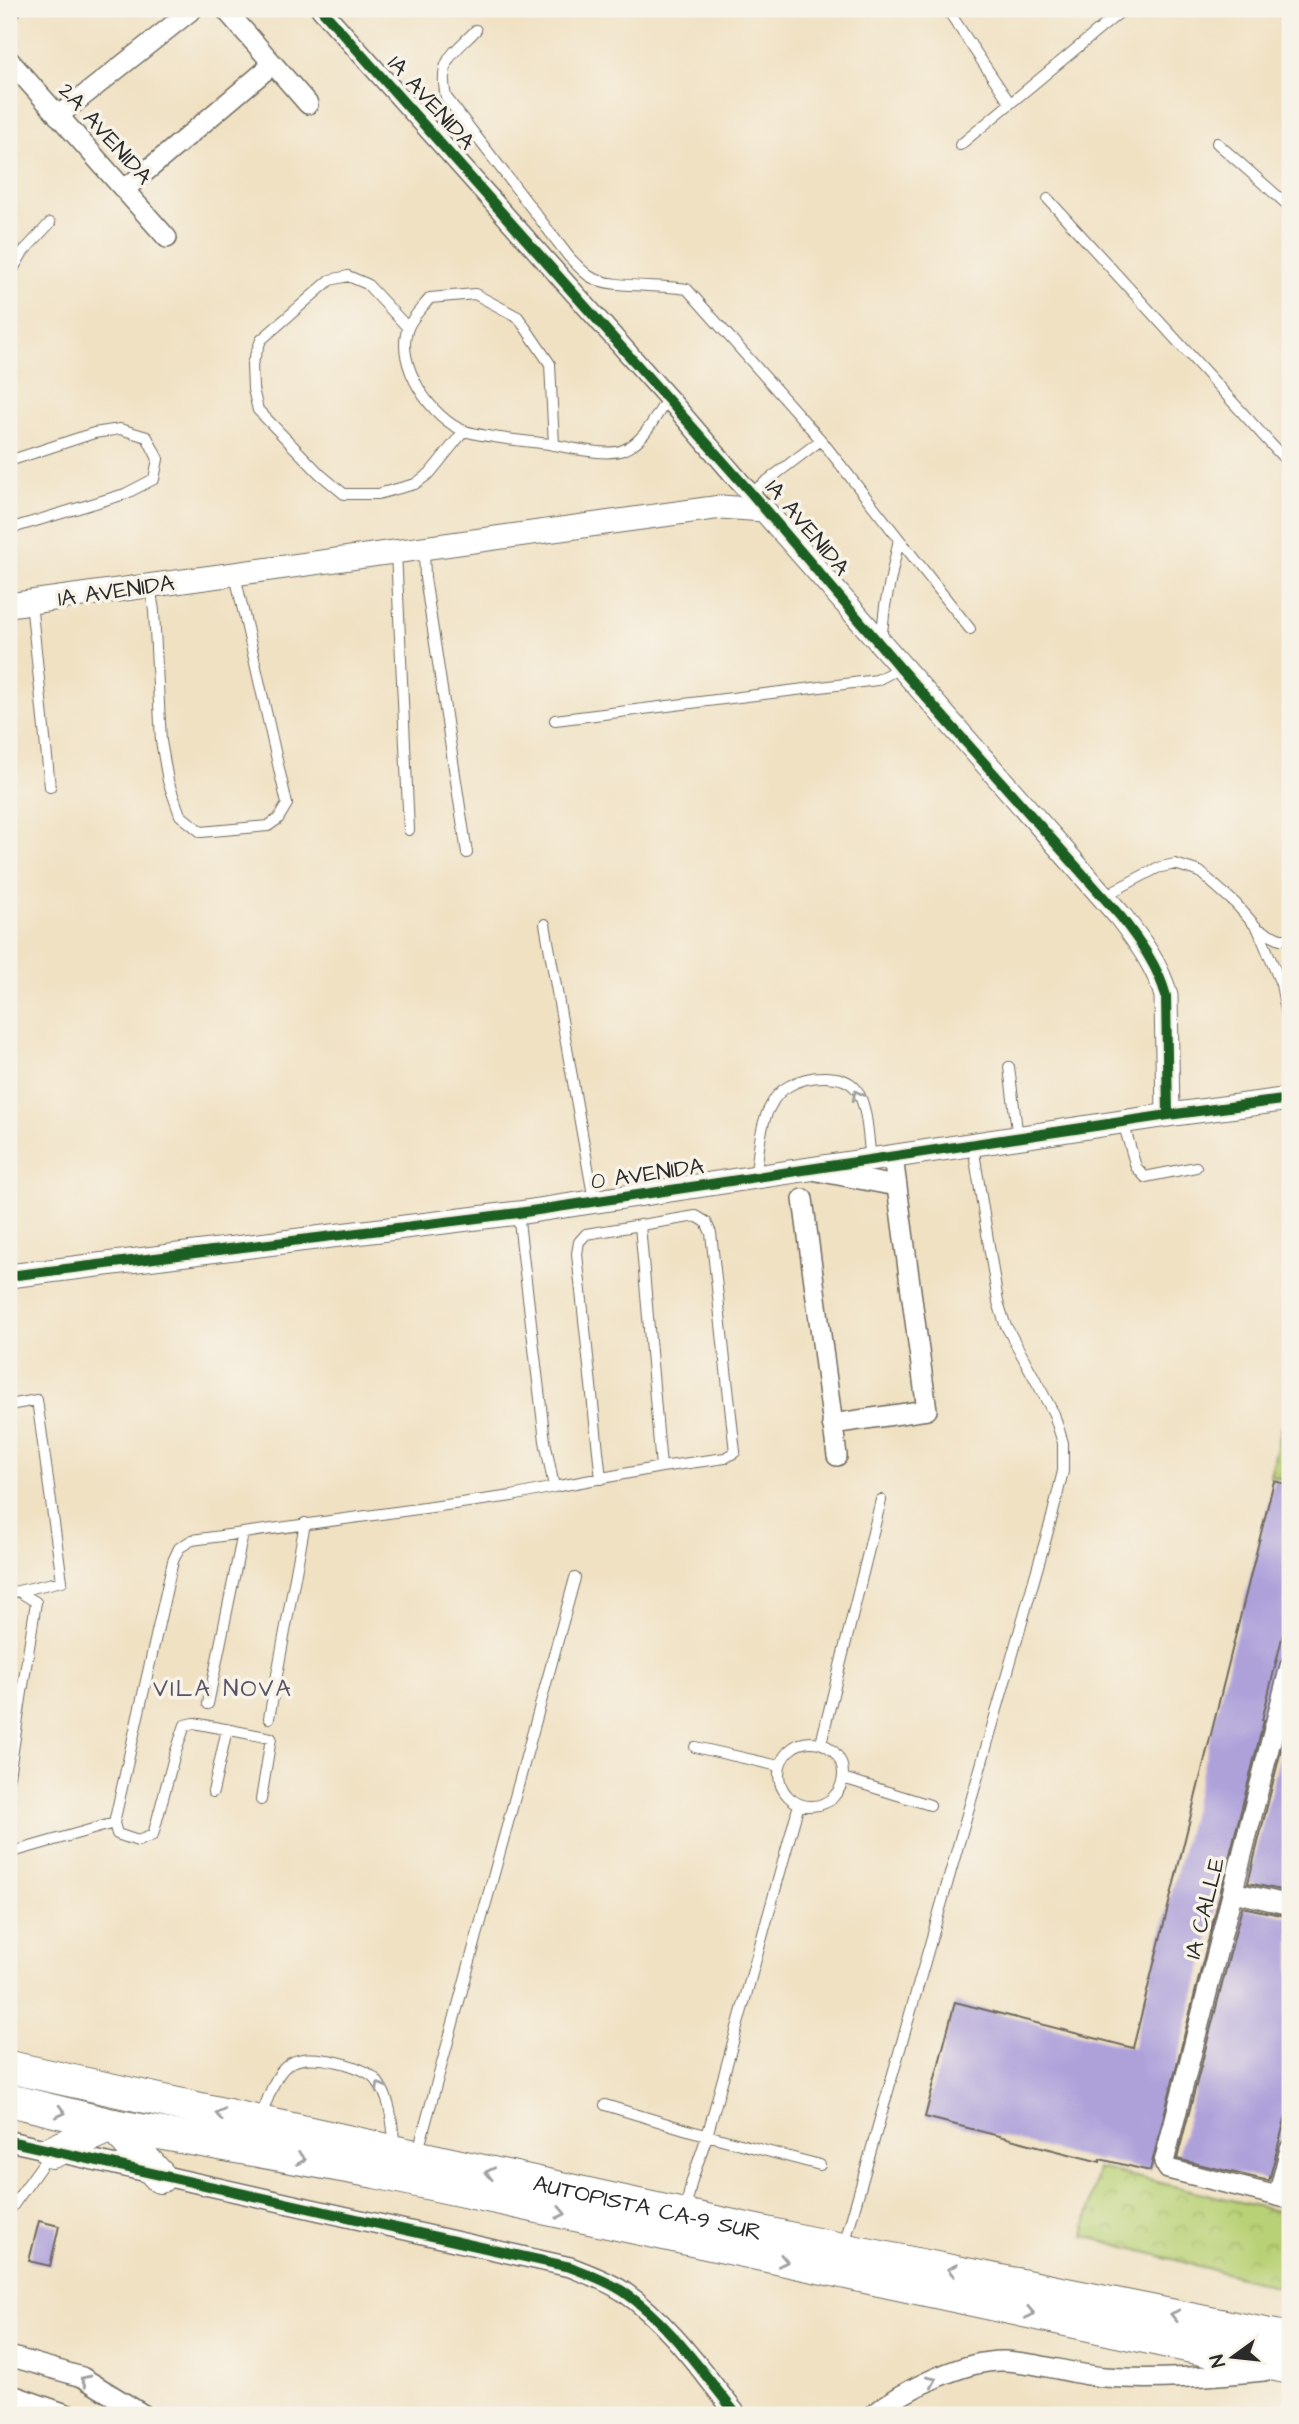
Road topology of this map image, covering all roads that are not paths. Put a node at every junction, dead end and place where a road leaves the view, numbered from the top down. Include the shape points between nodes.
1 (194, 9) edge
2 (225, 9) edge
3 (321, 9) edge
4 (947, 9) edge
5 (1124, 9) edge
6 (476, 30) dead end
7 (9, 60) edge
8 (273, 64) junction
9 (1010, 103) junction
10 (308, 104) dead end
11 (58, 116) junction
12 (1217, 144) dead end
13 (960, 145) dead end
14 (124, 190) junction
15 (1048, 199) dead end
16 (1290, 207) edge
17 (50, 223) dead end
18 (167, 238) dead end
19 (9, 276) edge
20 (408, 328) junction
21 (668, 398) junction
22 (464, 431) junction
23 (821, 440) junction
24 (554, 445) junction
25 (9, 461) edge
26 (1290, 465) edge
27 (758, 502) junction
28 (9, 529) edge
29 (899, 539) junction
30 (424, 548) junction
31 (396, 552) junction
32 (235, 574) junction
33 (150, 586) junction
34 (20, 603) edge
35 (970, 629) dead end
36 (881, 645) junction
37 (901, 667) junction
38 (555, 720) dead end
39 (50, 787) dead end
40 (409, 830) dead end
41 (467, 853) dead end
42 (1103, 897) junction
43 (545, 924) dead end
44 (1258, 929) junction
45 (1290, 939) edge
46 (1287, 1016) dead end
47 (1009, 1068) dead end
48 (1290, 1099) edge
49 (1168, 1115) junction
50 (1123, 1122) junction
51 (1018, 1138) junction
52 (973, 1145) junction
53 (882, 1159) junction
54 (1196, 1167) dead end
55 (813, 1170) junction
56 (755, 1179) junction
57 (896, 1185) junction
58 (803, 1199) dead end
59 (594, 1202) junction
60 (518, 1213) junction
61 (640, 1225) junction
62 (9, 1276) edge
63 (9, 1405) edge
64 (832, 1424) junction
65 (837, 1456) dead end
66 (661, 1467) junction
67 (601, 1479) junction
68 (554, 1487) junction
69 (881, 1500) dead end
70 (305, 1523) junction
71 (243, 1533) junction
72 (575, 1578) dead end
73 (13, 1592) edge
74 (1290, 1666) edge
75 (208, 1704) dead end
76 (269, 1718) dead end
77 (1283, 1722) edge
78 (227, 1729) junction
79 (821, 1743) junction
80 (695, 1747) dead end
81 (779, 1766) junction
82 (9, 1776) edge
83 (843, 1777) junction
84 (213, 1792) dead end
85 (261, 1800) dead end
86 (799, 1804) junction
87 (930, 1805) dead end
88 (114, 1823) junction
89 (9, 1853) edge
90 (1233, 1892) junction
91 (1290, 1905) edge
92 (9, 2067) edge
93 (9, 2100) edge
94 (605, 2105) dead end
95 (258, 2122) junction
96 (113, 2125) junction
97 (707, 2136) junction
98 (9, 2141) edge
99 (1290, 2149) edge
100 (52, 2152) junction
101 (406, 2155) junction
102 (820, 2165) dead end
103 (160, 2177) junction
104 (1284, 2198) edge
105 (9, 2211) edge
106 (684, 2215) junction
107 (843, 2248) junction
108 (1290, 2339) edge
109 (9, 2356) edge
110 (1290, 2368) edge
111 (9, 2394) edge
112 (69, 2415) edge
113 (144, 2415) edge
114 (737, 2415) edge
115 (873, 2415) edge

1 - 11 street
2 - 8 street
3 - 21 street, 1A AVENIDA
4 - 9 lane
5 - 9 lane
6 - 23 lane via 446,61 442,77 446,97 569,257 591,278 687,289
7 - 11 street, 2A AVENIDA
8 - 10 street
8 - 14 street
9 - 13 lane
11 - 14 street, 2A AVENIDA
12 - 16 lane
14 - 18 street, 2A AVENIDA
15 - 26 lane
17 - 19 lane via 23,251
20 - 22 lane via 406,358 415,385 440,416
20 - 22 lane via 367,284 348,276 330,280 261,340 252,364 258,410 345,494 378,494 415,484 430,473
20 - 24 lane via 430,298 475,294 517,317 550,365
21 - 24 lane via 642,438 622,451
21 - 27 street, 1A AVENIDA
22 - 24 lane
23 - 27 lane
23 - 29 lane
25 - 28 lane via 120,429 147,437 158,459 154,479 125,494
27 - 30 street, 1A AVENIDA
27 - 36 street, 1A AVENIDA
29 - 35 lane
29 - 36 lane
30 - 31 street, 1A AVENIDA
30 - 41 lane
31 - 32 street, 1A AVENIDA
31 - 40 lane
32 - 33 street, 1A AVENIDA
32 - 33 lane via 287,804 268,826 201,832 180,815 161,740
33 - 34 street, 1A AVENIDA
34 - 39 lane
36 - 37 street, 1A AVENIDA
37 - 38 lane via 877,680
37 - 42 street, 1A AVENIDA
42 - 44 lane via 1157,868 1174,864 1200,872
42 - 49 street, 1A AVENIDA via 1145,948 1161,979 1168,1018
43 - 59 lane
44 - 45 lane
44 - 46 lane via 1281,984
47 - 51 lane
48 - 49 street, 0 AVENIDA
49 - 50 street, 0 AVENIDA
50 - 51 street, 0 AVENIDA
50 - 54 lane via 1136,1167 1145,1177
51 - 52 street, 0 AVENIDA
52 - 53 street, 0 AVENIDA
52 - 107 lane via 998,1302 1005,1324 1054,1414 1063,1443 1063,1472
53 - 55 street, 0 AVENIDA
53 -> 56 lane via 858,1092 849,1081 801,1081 779,1093 769,1107
53 - 57 street
55 - 56 street, 0 AVENIDA
55 - 57 street
56 - 59 street, 0 AVENIDA
57 - 64 street via 927,1410
58 - 64 street
59 - 60 street, 0 AVENIDA
60 - 62 street, 0 AVENIDA
60 - 68 lane
61 - 66 lane
61 - 66 lane via 696,1216 706,1222 711,1233 735,1452 725,1458
61 - 67 lane via 586,1234 577,1254
63 - 73 lane via 37,1400 62,1581
64 - 65 street
66 - 67 lane
67 - 68 lane
68 - 70 lane
69 - 79 lane
70 - 71 lane
70 - 76 lane
71 - 75 lane
71 - 88 lane via 192,1540 179,1548 173,1561
72 - 101 lane
73 - 82 lane via 36,1602
74 - 77 street, 1A CALLE
77 - 90 street, 1A CALLE
78 - 84 lane
78 - 85 lane via 271,1738
78 - 88 lane via 186,1724 153,1835 124,1838 117,1834
79 - 81 lane via 804,1741 789,1749
79 - 83 lane via 834,1751
80 - 81 lane
81 - 86 lane via 778,1779 786,1795
83 - 86 lane via 828,1801 814,1806
83 - 87 lane
86 - 97 lane
88 - 89 lane
90 - 91 street
90 - 104 street, 1A CALLE via 1164,2162 1168,2169
95 -> 92 highway, AUTOPISTA CA-9 SUR
93 -> 96 highway, AUTOPISTA CA-9 SUR
94 - 97 lane
95 - 101 highway, AUTOPISTA CA-9 SUR
101 -> 95 lane via 376,2078 350,2065 319,2058 292,2060 276,2076
96 - 100 highway
96 - 103 highway
96 -> 110 highway, AUTOPISTA CA-9 SUR via 375,2172
97 - 102 lane
97 - 106 lane
98 - 100 street
99 - 104 street
100 - 103 street
100 - 105 lane
106 -> 101 highway, AUTOPISTA CA-9 SUR
103 - 114 street via 570,2267 593,2276 623,2291 647,2311
106 - 107 highway, AUTOPISTA CA-9 SUR
108 -> 107 highway, AUTOPISTA CA-9 SUR
113 -> 109 street via 82,2377
115 -> 110 street via 908,2391 950,2373 1003,2361 1103,2376 1174,2379
111 - 112 street

